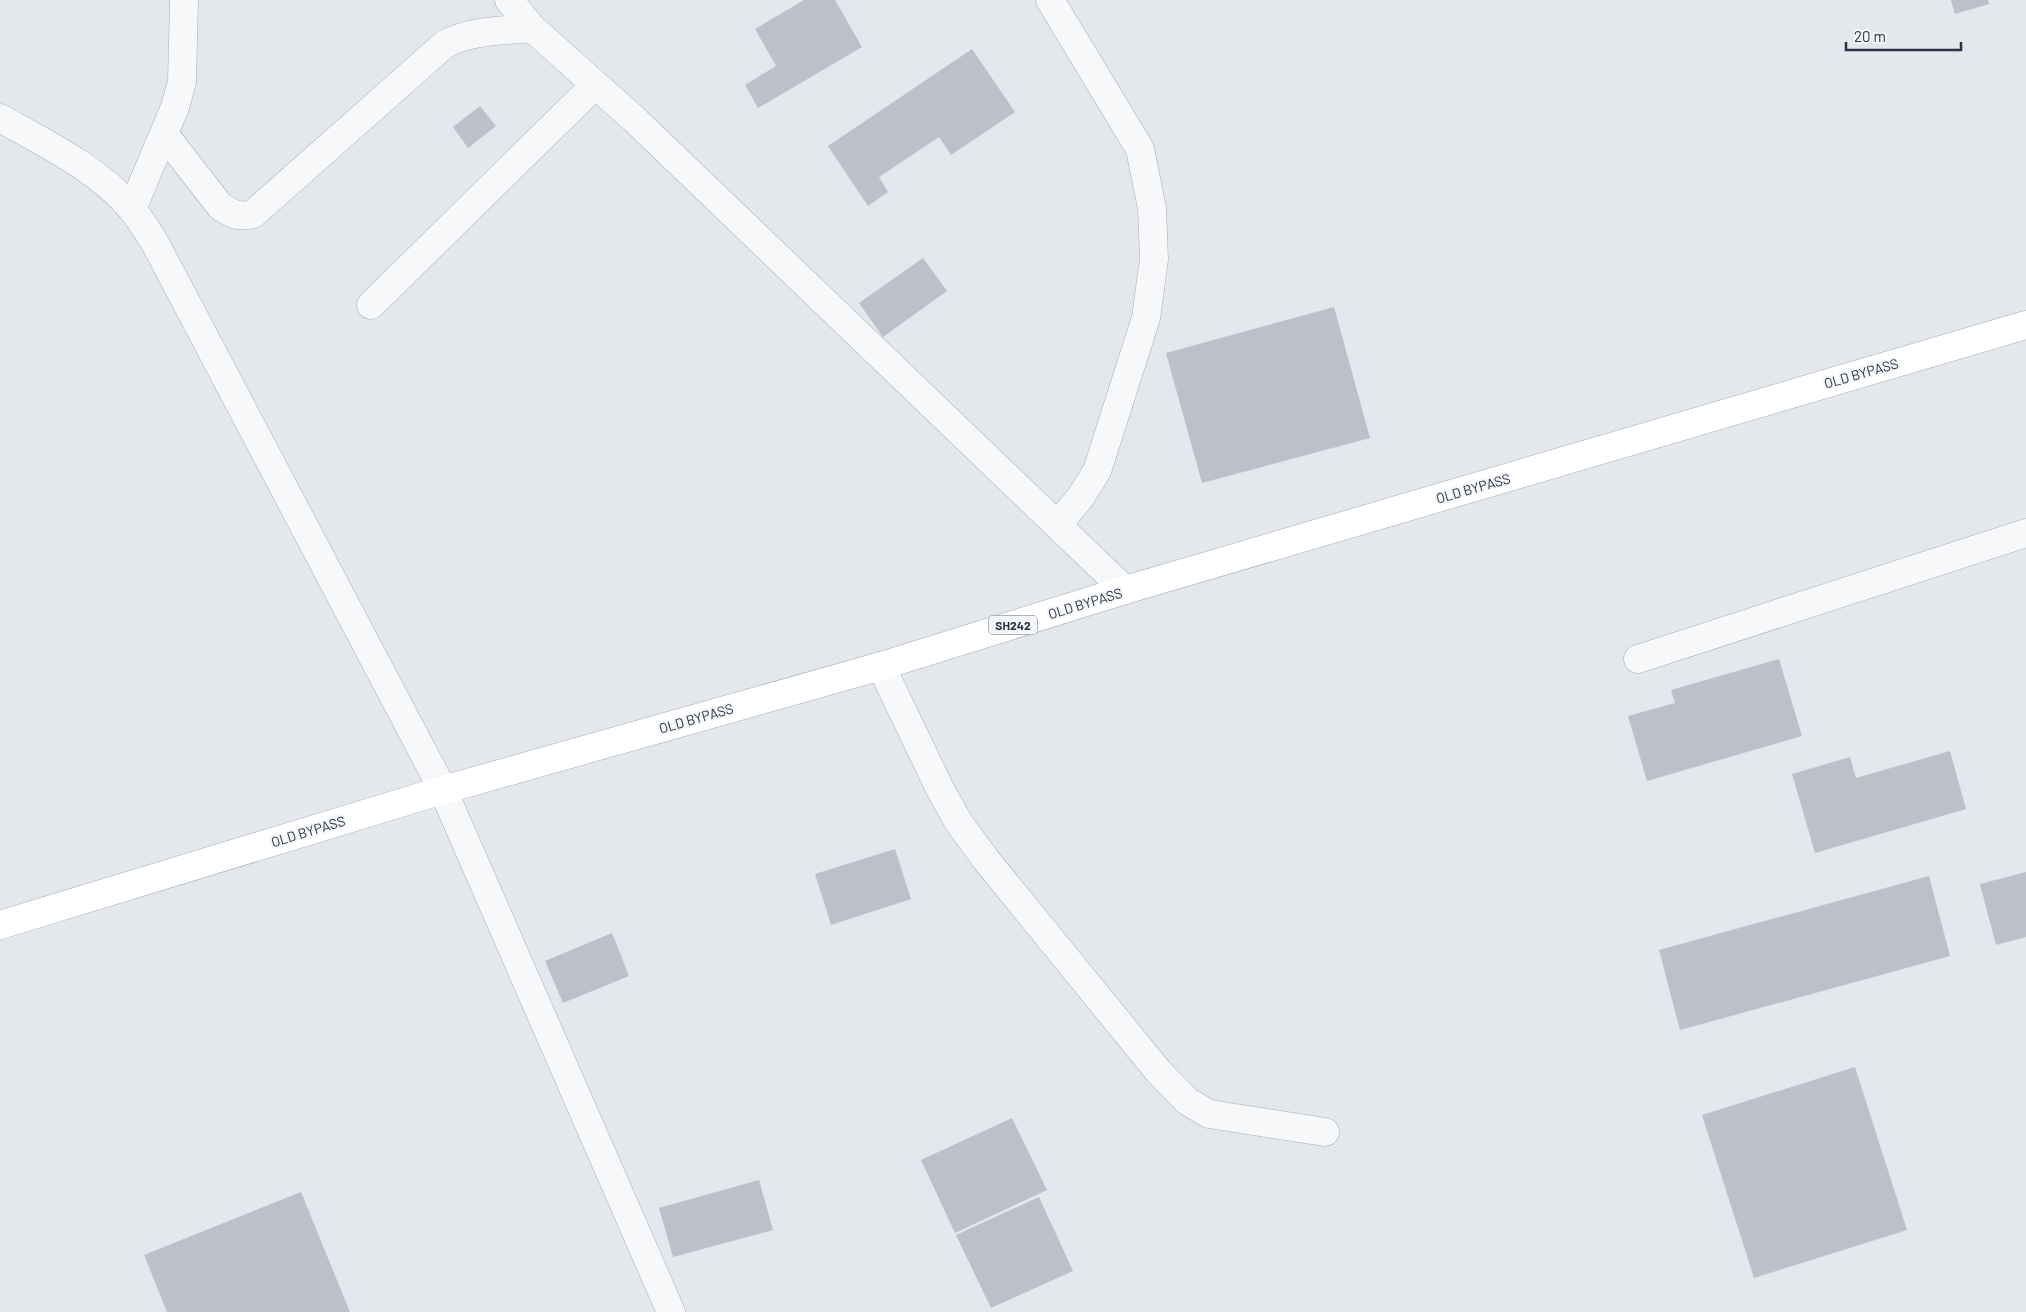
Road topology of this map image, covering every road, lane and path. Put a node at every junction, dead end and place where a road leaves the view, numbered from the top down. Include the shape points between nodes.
1 (184, 0) edge
2 (509, 0) edge
3 (1050, 0) edge
4 (532, 28) junction
5 (594, 85) junction
6 (0, 118) edge
7 (164, 134) junction
8 (132, 209) junction
9 (371, 305) dead end
10 (2026, 325) edge
11 (1058, 524) junction
12 (2026, 533) edge
13 (1125, 590) junction
14 (1638, 659) dead end
15 (881, 666) junction
16 (443, 790) junction
17 (0, 925) edge
18 (1325, 1132) dead end
19 (671, 1312) edge

1 - 7 street via 182,82
2 - 4 street
3 - 11 street via 1140,149 1152,208 1154,259 1146,318 1097,471
4 - 5 street
4 - 7 street via 469,34 446,44 253,214 242,217 220,206
5 - 9 street
5 - 11 street via 634,119
6 - 8 street via 107,184
7 - 8 street
8 - 16 street via 156,243
10 - 13 main road, OLD BYPASS / SH242
11 - 13 street
12 - 14 street
13 - 15 main road, OLD BYPASS / SH242
15 - 16 main road, OLD BYPASS / SH242
15 - 18 street via 959,823 1181,1096 1209,1114
16 - 17 main road, OLD BYPASS / SH242
16 - 19 street

